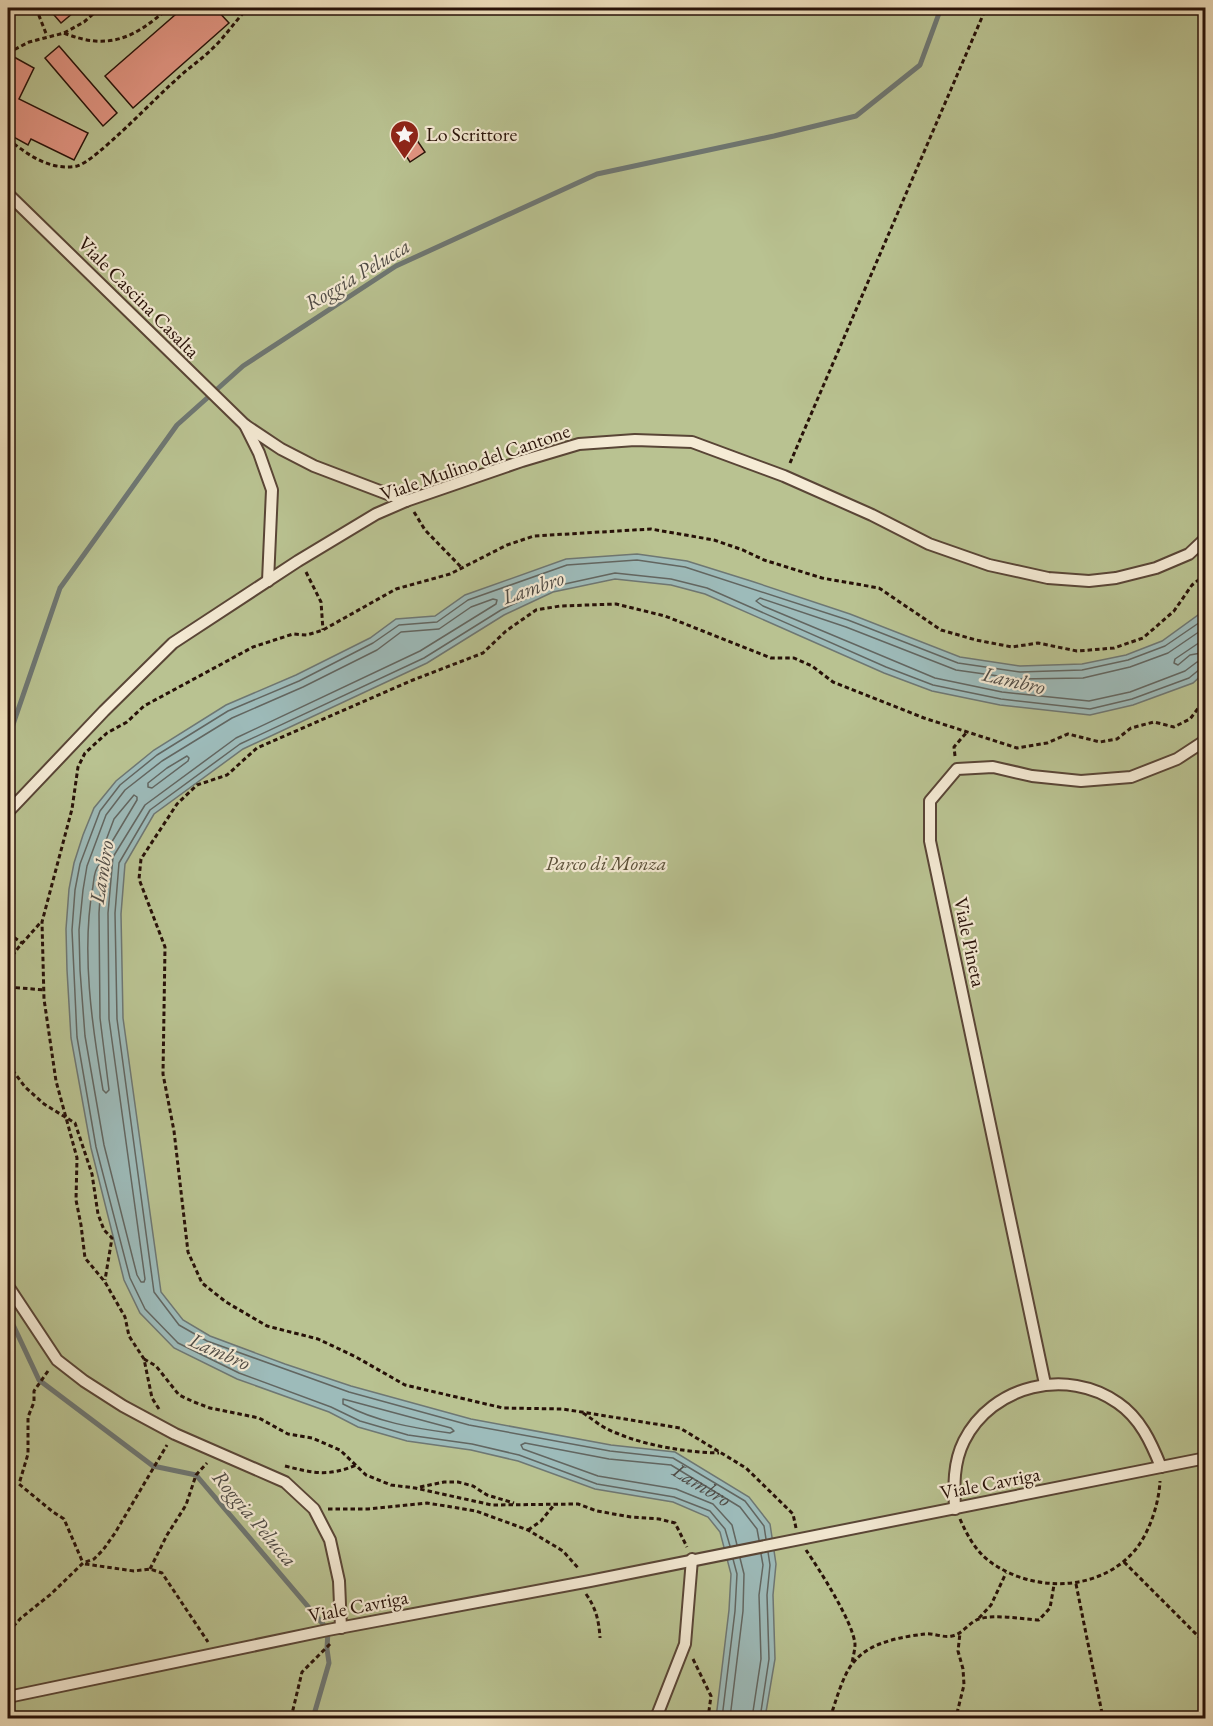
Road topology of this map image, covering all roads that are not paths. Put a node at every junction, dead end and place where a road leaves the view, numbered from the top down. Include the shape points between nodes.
1 (8, 194) edge
2 (245, 425) junction
3 (406, 501) junction
4 (1206, 538) edge
5 (268, 581) junction
6 (1206, 740) edge
7 (8, 812) edge
8 (8, 1286) edge
9 (1045, 1384) junction
10 (1206, 1458) edge
11 (1161, 1467) junction
12 (955, 1509) junction
13 (692, 1559) junction
14 (341, 1628) junction
15 (8, 1697) edge
16 (656, 1719) edge

1 - 2 lane, Viale Cascina Casalta
2 - 3 lane, Viale Cascina Casalta via 314,466
2 - 5 lane, Viale Cascina Casalta via 272,490
3 - 4 lane, Viale Mulino del Cantone via 579,444 635,440 692,442 872,514 928,544 989,566 1048,578 1089,581 1156,568 1189,554
3 - 5 lane, Viale Mulino del Cantone via 376,514
5 - 7 lane, Viale Mulino del Cantone via 173,644
6 - 9 lane, Viale Pineta via 1177,759 1131,777 1081,781 993,767 957,769 930,801 930,840
8 - 14 lane via 57,1360 84,1381 175,1434 285,1482 314,1509 330,1540 339,1581
9 - 11 lane via 1088,1388 1119,1403 1138,1421
9 - 12 lane via 1012,1394 984,1413 970,1432 954,1474
10 - 11 lane, Viale Cavriga
11 - 12 lane, Viale Cavriga
12 - 13 lane, Viale Cavriga
13 - 14 lane, Viale Cavriga
13 - 16 lane via 685,1644
14 - 15 lane, Viale Cavriga

